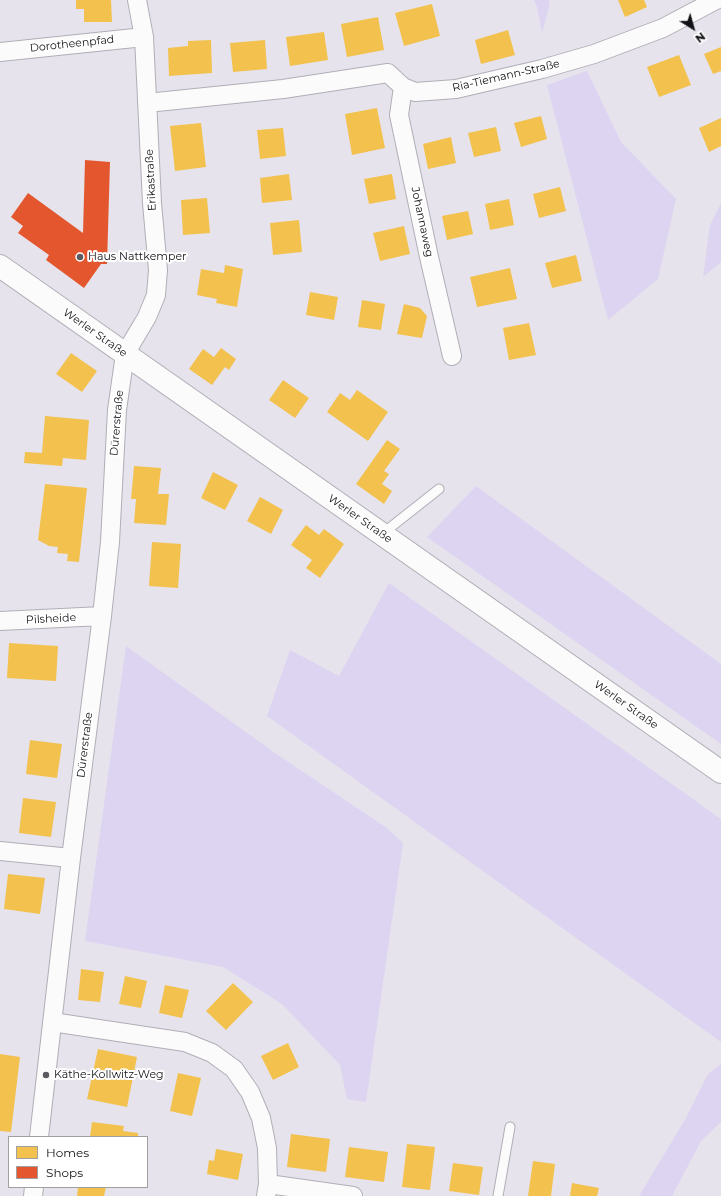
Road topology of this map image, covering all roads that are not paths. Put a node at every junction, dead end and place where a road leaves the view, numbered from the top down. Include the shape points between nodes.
1 (137, 0) edge
2 (716, 0) edge
3 (144, 37) junction
4 (0, 52) edge
5 (403, 87) junction
6 (146, 103) junction
7 (0, 266) edge
8 (125, 354) junction
9 (452, 356) dead end
10 (439, 489) dead end
11 (382, 534) junction
12 (102, 616) junction
13 (0, 621) edge
14 (721, 772) edge
15 (0, 851) edge
16 (71, 858) junction
17 (52, 1022) junction
18 (510, 1127) dead end
19 (40, 1136) edge
20 (267, 1190) edge
21 (353, 1196) edge
22 (498, 1196) edge

1 - 3 street, Erikastraße
2 - 5 street, Ria-Tiemann-Straße via 663,28 594,54 542,69 456,89 416,92
3 - 4 street, Dorotheenpfad
3 - 6 street, Erikastraße
5 - 6 street, Ria-Tiemann-Straße via 388,73 283,89
5 - 9 street, Johannaweg via 399,115
6 - 8 street, Erikastraße via 158,270 156,295 147,317
7 - 8 main road, Werler Straße
8 - 11 main road, Werler Straße
8 - 12 street, Dürerstraße via 117,410 110,542
10 - 11 lane
11 - 14 main road, Werler Straße
12 - 13 street, Pilsheide
12 - 16 street, Dürerstraße
15 - 16 street
16 - 17 street, Dürerstraße
17 - 19 street, Dürerstraße
17 - 20 street via 185,1042 212,1053 234,1069 250,1092 261,1118 268,1148
18 - 22 lane
20 - 21 street

